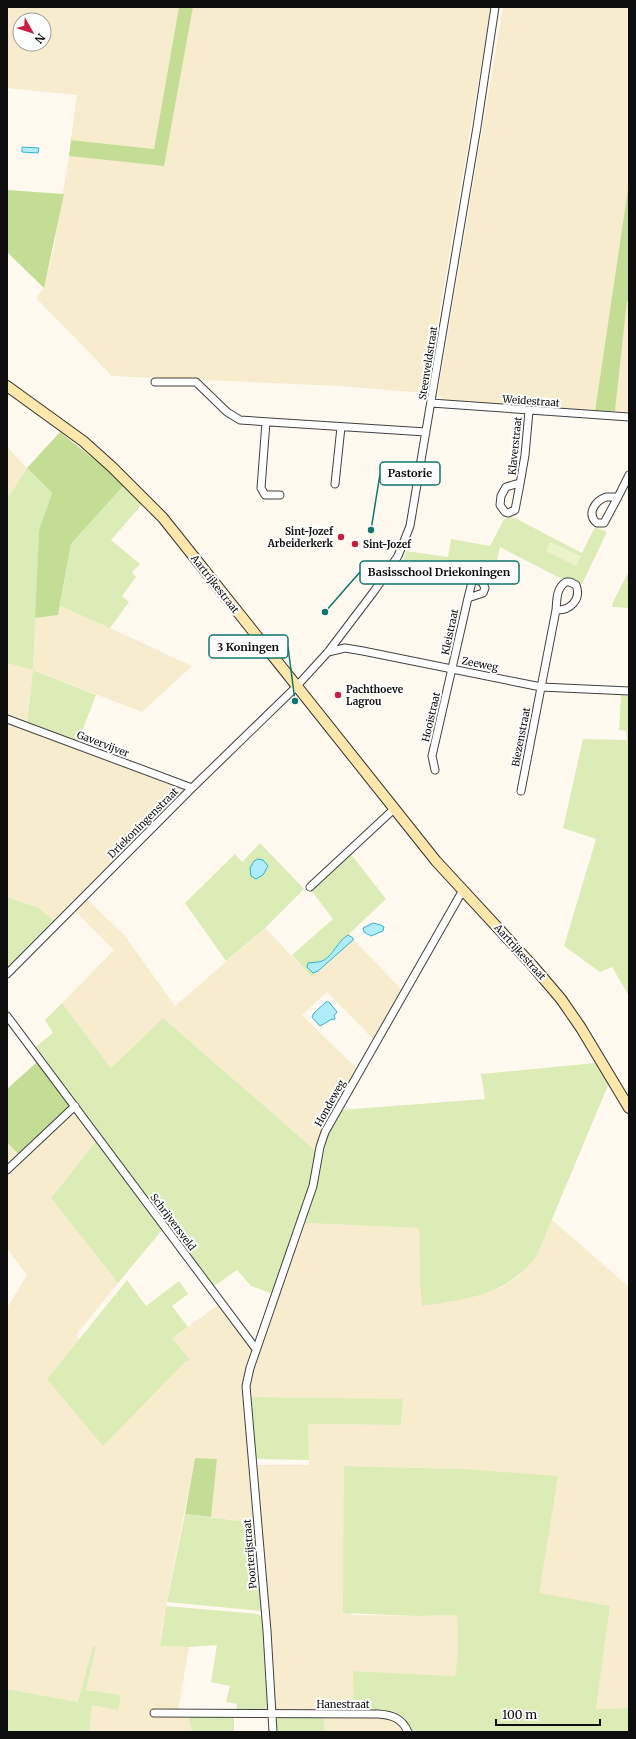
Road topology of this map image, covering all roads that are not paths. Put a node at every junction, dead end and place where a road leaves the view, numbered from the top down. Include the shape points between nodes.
1 (495, 7) edge
2 (155, 382) dead end
3 (7, 386) edge
4 (431, 403) junction
5 (529, 411) junction
6 (629, 417) edge
7 (266, 422) junction
8 (341, 427) junction
9 (426, 432) junction
10 (629, 475) edge
11 (335, 484) dead end
12 (520, 484) dead end
13 (280, 495) dead end
14 (618, 497) dead end
15 (468, 598) dead end
16 (556, 610) dead end
17 (328, 652) junction
18 (452, 669) junction
19 (541, 687) junction
20 (296, 688) junction
21 (629, 691) edge
22 (7, 719) edge
23 (435, 770) dead end
24 (192, 788) junction
25 (521, 791) dead end
26 (394, 809) junction
27 (310, 887) dead end
28 (463, 890) junction
29 (7, 974) edge
30 (7, 1016) edge
31 (75, 1106) junction
32 (629, 1108) edge
33 (7, 1170) edge
34 (256, 1349) junction
35 (247, 1391) joint
36 (154, 1713) dead end
37 (271, 1714) junction
38 (273, 1732) edge
39 (408, 1732) edge

1 - 4 street, Steenveldstraat
2 - 7 street via 196,382 227,412 240,420
3 - 20 street, Aartrijkestraat via 83,441 163,518
4 - 5 street, Weidestraat
4 - 9 street, Steenveldstraat
5 - 6 street, Weidestraat
5 - 12 street, Klaverstraat
7 - 8 street
7 - 13 street via 261,488 265,495
8 - 9 street
8 - 11 street
9 - 17 street, Steenveldstraat via 407,535 398,556
10 - 14 street
15 - 18 street, Kleistraat
16 - 19 street, Biezenstraat
17 - 18 street, Zeeweg via 345,648
17 - 20 street, Steenveldstraat
18 - 19 street, Zeeweg
18 - 23 street, Hooistraat via 432,756
19 - 21 street, Zeeweg
19 - 25 street, Biezenstraat
20 - 24 street, Driekoningenstraat
20 - 26 street, Aartrijkestraat
22 - 24 street, Gavervijver
24 - 29 street, Driekoningenstraat
26 - 27 street
26 - 28 street, Aartrijkestraat
28 - 32 street, Aartrijkestraat via 561,999
28 - 34 street, Hondeweg via 325,1132 313,1186
30 - 31 street, Schrijversveld
31 - 33 street
31 - 34 street, Schrijversveld
34 - 35 street, Hondeweg
35 - 37 street, Poorterijstraat via 267,1631
36 - 37 street
37 - 38 street, Poorterijstraat
37 - 39 street, Hanestraat via 387,1714 402,1722

